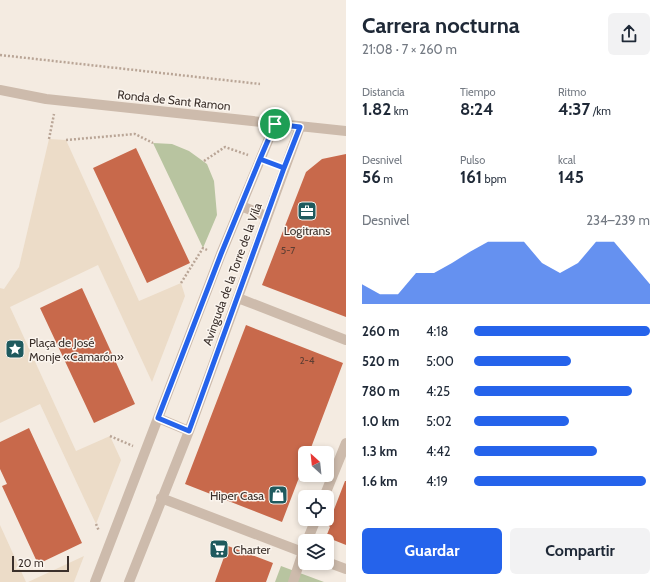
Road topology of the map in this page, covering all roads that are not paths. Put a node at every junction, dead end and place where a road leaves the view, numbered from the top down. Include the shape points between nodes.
1 (0, 90) edge
2 (275, 124) junction
3 (300, 127) junction
4 (346, 131) edge
5 (241, 206) junction
6 (266, 216) junction
7 (238, 298) junction
8 (346, 340) edge
9 (158, 418) junction
10 (189, 431) junction
11 (346, 443) edge
12 (327, 490) edge
13 (161, 498) junction
14 (298, 549) edge
15 (334, 565) edge
16 (298, 568) edge
17 (346, 569) edge
18 (95, 582) edge
19 (129, 582) edge
20 (293, 582) edge

1 - 2 street, Ronda de Sant Ramon via 56,100
2 - 3 street, Ronda de Sant Ramon
2 - 5 street, Avinguda de la Torre de la Vila
3 - 4 street, Ronda de Sant Ramon
3 - 6 street, Avinguda de la Torre de la Vila
5 - 6 street
5 - 9 street, Avinguda de la Torre de la Vila
6 - 7 street, Avinguda de la Torre de la Vila
7 - 8 street
7 - 10 street, Avinguda de la Torre de la Vila
9 - 10 street
9 - 18 street, Avinguda de la Torre de la Vila
10 - 13 street, Avinguda de la Torre de la Vila
11 - 12 street
13 - 14 street
13 - 19 street, Avinguda de la Torre de la Vila
15 - 17 street
16 - 20 street

